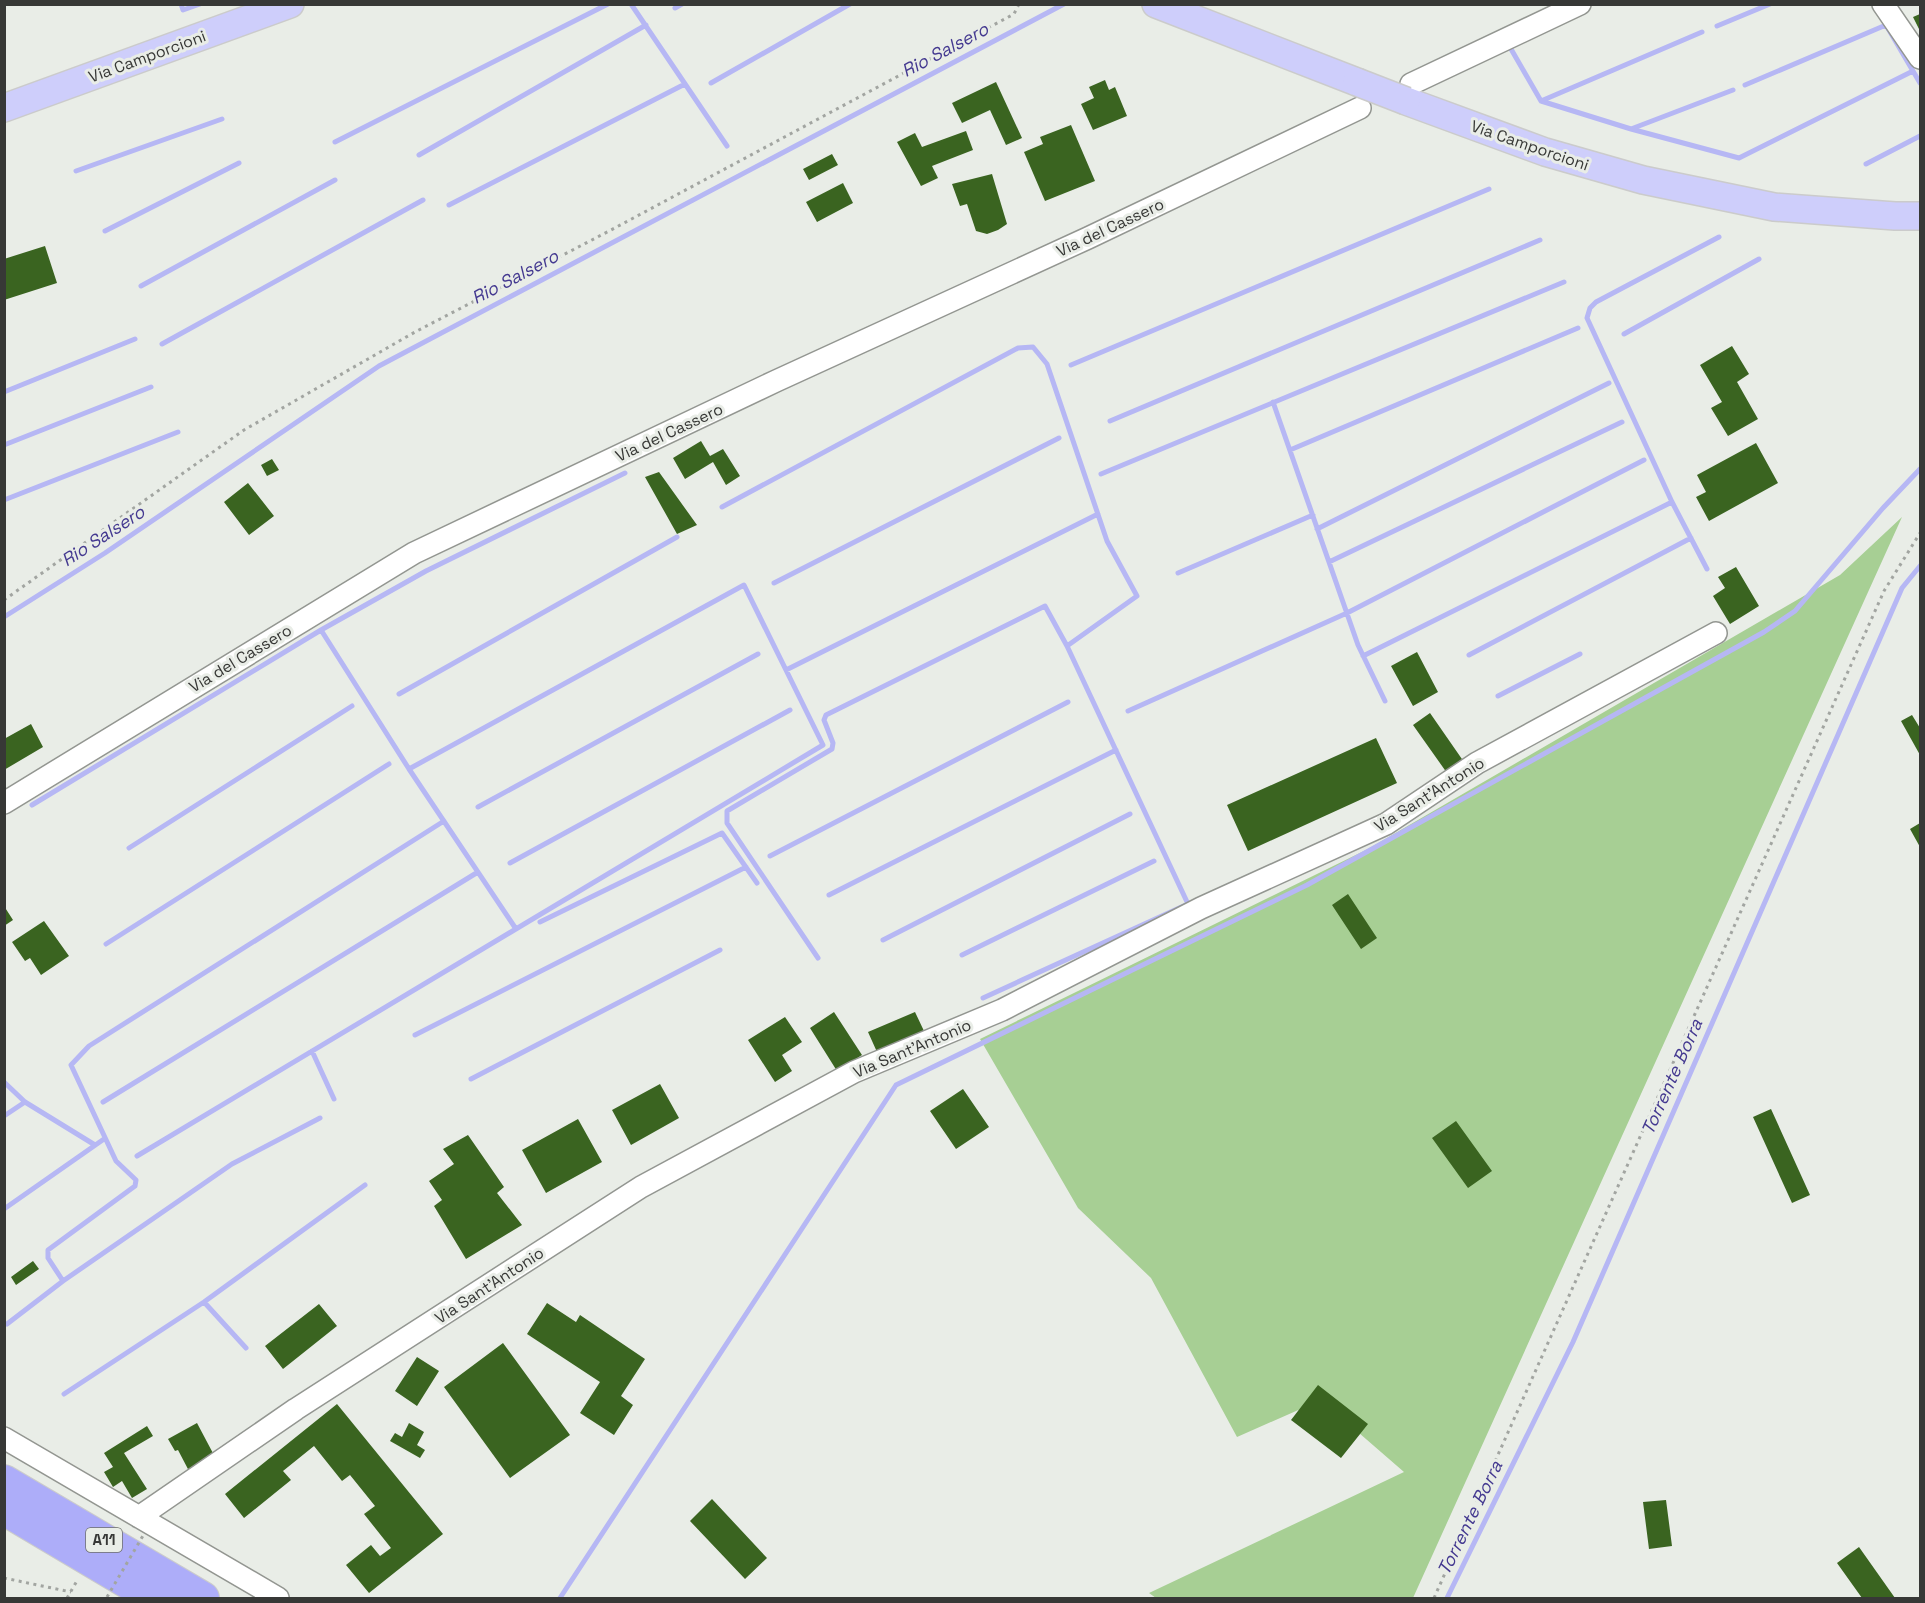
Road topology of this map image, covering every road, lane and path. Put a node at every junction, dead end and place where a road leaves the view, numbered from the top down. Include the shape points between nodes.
1 (290, 4) edge
2 (1019, 4) edge
3 (1156, 4) edge
4 (1580, 4) edge
5 (1883, 4) edge
6 (1920, 58) edge
7 (1409, 92) junction
8 (1358, 95) junction
9 (4, 108) edge
10 (1920, 216) edge
11 (1920, 533) edge
12 (4, 600) edge
13 (1716, 633) dead end
14 (4, 803) edge
15 (4, 1438) edge
16 (4, 1481) edge
17 (4, 1509) edge
18 (141, 1526) junction
19 (4, 1578) edge
20 (79, 1579) dead end
21 (71, 1592) junction
22 (107, 1598) edge
23 (67, 1599) edge
24 (154, 1599) edge
25 (203, 1599) edge
26 (278, 1599) edge
27 (1434, 1599) edge

1 - 9 main road, Via Camporcioni
2 - 12 path via 1014,14 415,332 244,430
3 - 8 main road, Via Camporcioni
4 - 7 street
5 - 6 street
7 - 8 main road, Via Camporcioni, bridge
7 - 10 main road, Via Camporcioni via 1545,152 1643,180 1774,207
8 - 14 street, Via del Cassero via 1088,238 414,553
11 - 27 path via 1879,602
13 - 18 street, Via Sant'Antonio via 1477,763 1386,824 1201,908 1002,1010 854,1072 641,1187 296,1409
15 - 18 street
16 - 25 highway, A11
17 - 24 highway, A11
18 - 22 path, bridge
18 - 26 street
19 - 21 path
20 - 21 path
21 - 23 path

